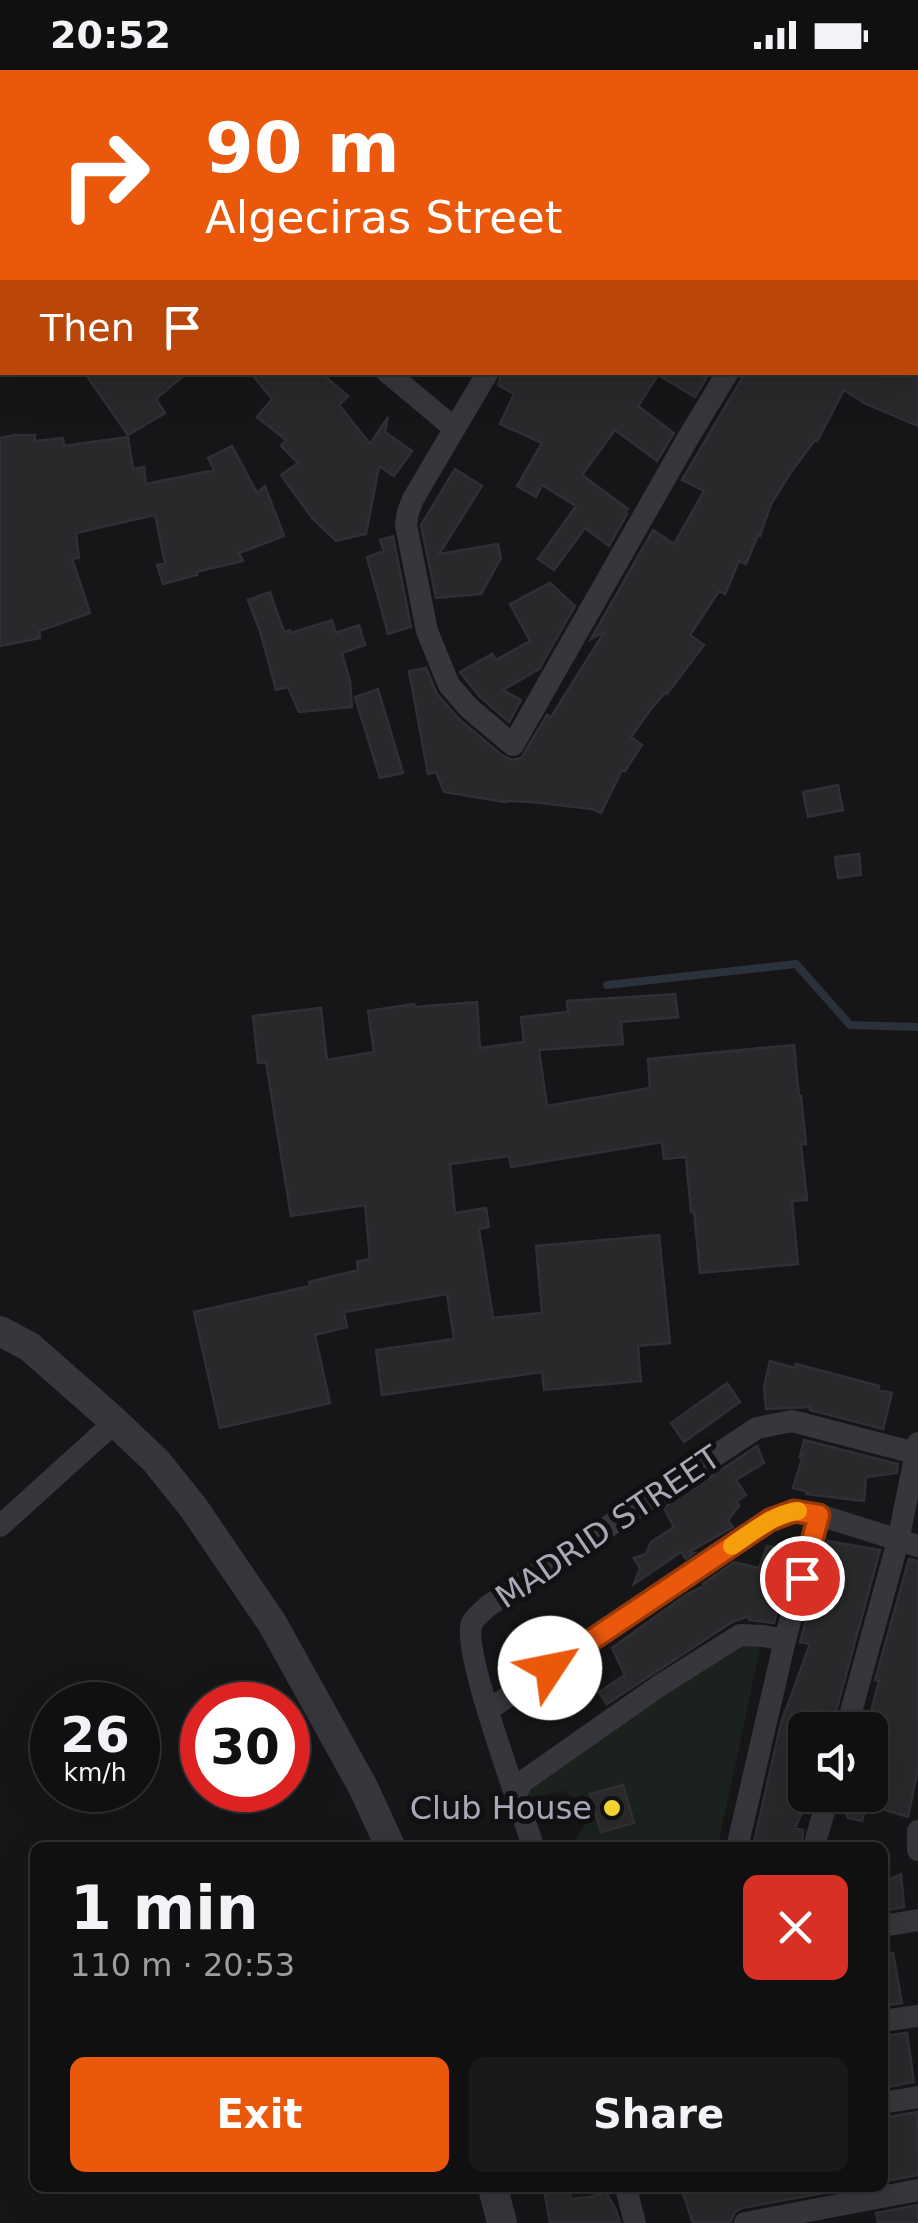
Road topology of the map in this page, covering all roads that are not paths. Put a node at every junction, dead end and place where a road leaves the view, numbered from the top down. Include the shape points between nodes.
1 (391, 375) edge
2 (486, 375) edge
3 (726, 375) edge
4 (454, 428) junction
5 (0, 1331) edge
6 (115, 1422) junction
7 (917, 1448) edge
8 (819, 1515) junction
9 (0, 1526) edge
10 (908, 1544) edge
11 (785, 1640) junction
12 (488, 1710) junction
13 (852, 1712) edge
14 (516, 1794) junction
15 (824, 1812) edge
16 (918, 1831) edge
17 (387, 1842) edge
18 (532, 1842) edge
19 (738, 1842) edge
20 (816, 1842) edge
21 (918, 1850) edge
22 (918, 1920) edge
23 (888, 1925) edge
24 (918, 2016) edge
25 (888, 2019) edge
26 (918, 2097) edge
27 (888, 2102) edge
28 (918, 2190) edge
29 (494, 2192) edge
30 (627, 2192) edge
31 (502, 2223) edge
32 (634, 2223) edge
33 (745, 2223) edge

1 - 4 street
2 - 4 street
3 - 4 street via 513,745 449,685 427,631 406,525 413,499
5 - 6 street via 30,1347
6 - 9 street
6 - 17 street via 193,1507 272,1622
7 - 10 street
7 - 12 street, MADRID STREET via 792,1421 757,1428 472,1622 469,1641
8 - 10 street
8 - 11 street
8 - 12 street via 794,1511 770,1520
10 - 13 street
11 - 14 street via 740,1635 522,1782
11 - 19 street
12 - 14 street, MADRID STREET
14 - 18 street, MADRID STREET
15 - 20 street
16 - 21 street
22 - 23 street
24 - 25 street
26 - 27 street
28 - 33 street
29 - 31 street
30 - 32 street

